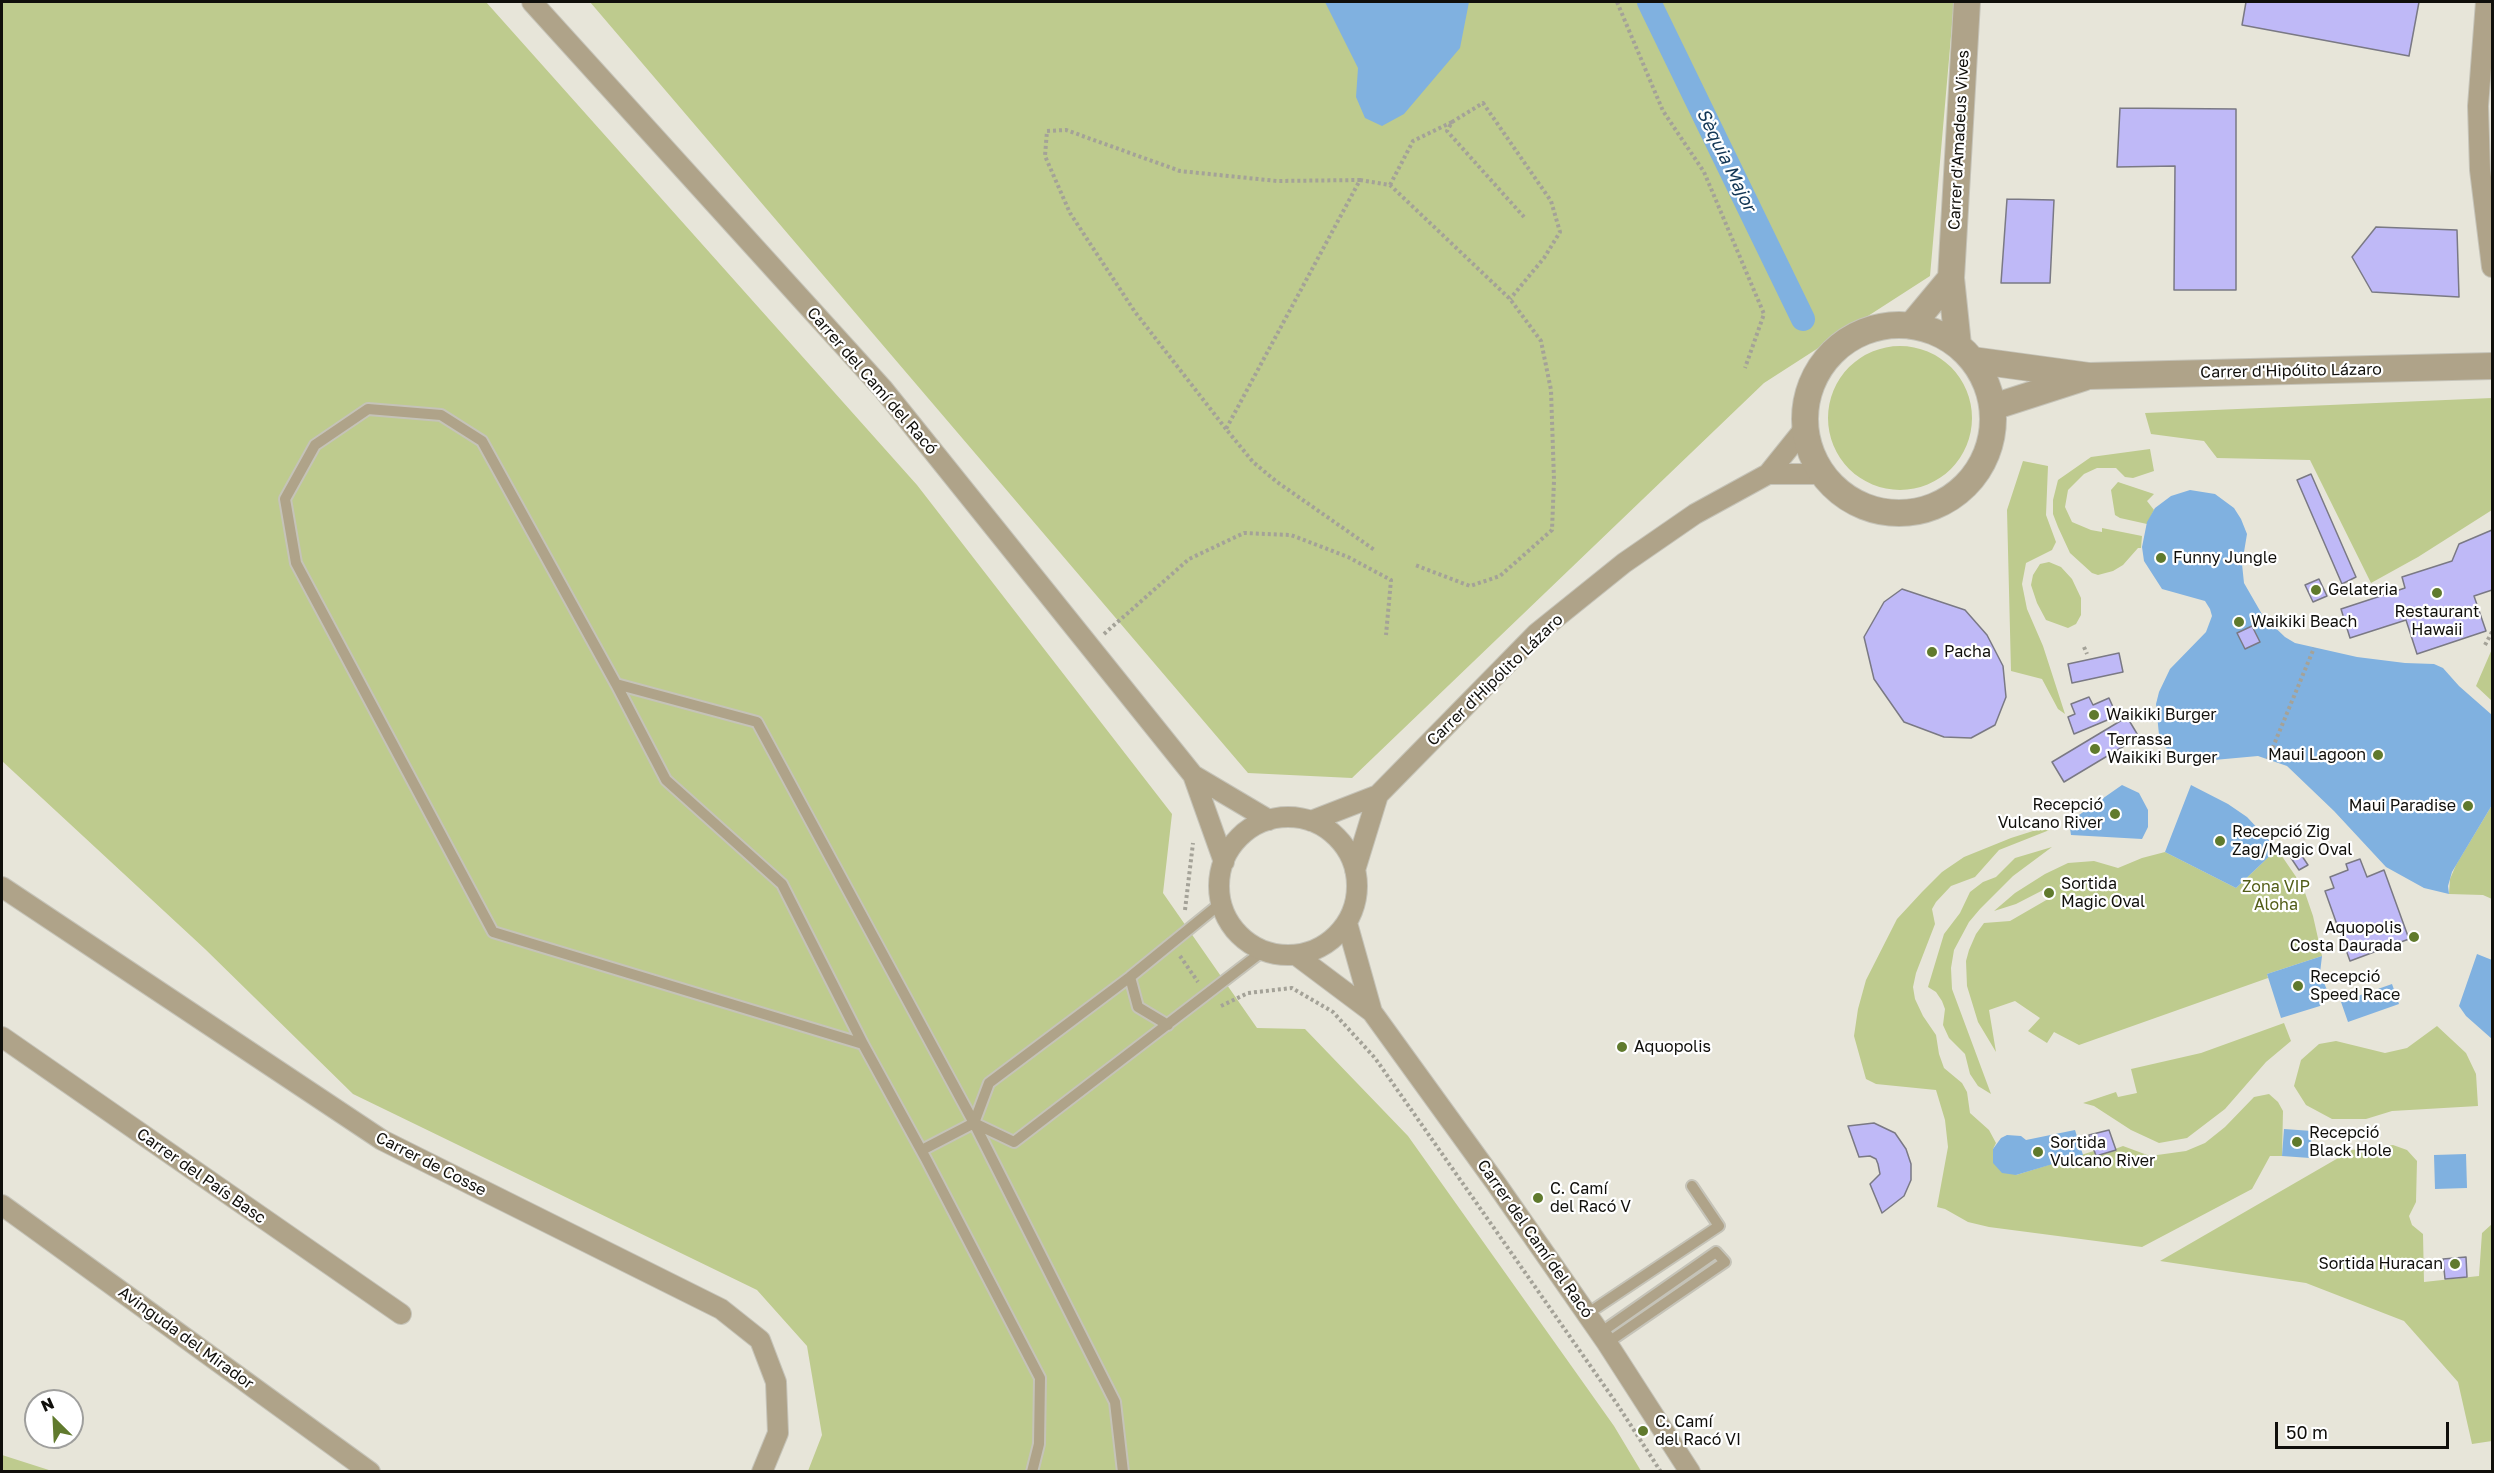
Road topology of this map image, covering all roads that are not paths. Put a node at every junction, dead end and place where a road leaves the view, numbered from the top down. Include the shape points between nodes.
1 (532, 2) edge
2 (1968, 2) edge
3 (2486, 2) edge
4 (2493, 267) edge
5 (1951, 278) junction
6 (1911, 326) junction
7 (1965, 352) junction
8 (2493, 366) edge
9 (2089, 376) junction
10 (1993, 407) junction
11 (1805, 428) junction
12 (1768, 474) junction
13 (1822, 474) junction
14 (616, 684) junction
15 (1193, 775) junction
16 (1378, 795) junction
17 (1269, 820) junction
18 (1311, 821) junction
19 (1224, 862) junction
20 (1355, 870) junction
21 (2, 887) edge
22 (1221, 903) junction
23 (1347, 923) junction
24 (1263, 951) junction
25 (1296, 955) junction
26 (1130, 977) junction
27 (1372, 1012) junction
28 (1168, 1025) junction
29 (2, 1037) edge
30 (862, 1044) junction
31 (974, 1123) junction
32 (922, 1150) junction
33 (1692, 1186) dead end
34 (2, 1204) edge
35 (401, 1314) dead end
36 (1587, 1314) junction
37 (1604, 1338) junction
38 (370, 1472) edge
39 (762, 1472) edge
40 (1032, 1472) edge
41 (1123, 1472) edge
42 (1690, 1472) edge

1 - 15 street, Carrer del Camí del Racó via 883,389
2 - 5 street, Carrer d'Amadeus Vives
3 - 4 street via 2478,106 2480,170
5 - 6 street
5 - 7 street, Carrer d'Amadeus Vives
6 - 7 street via 1928,329
6 - 11 street via 1870,330 1834,352 1811,387
7 - 9 street, Carrer d'Hipólito Lázaro
7 - 10 street via 1982,374
8 - 9 street, Carrer d'Hipólito Lázaro
9 - 10 street, Carrer d'Hipólito Lázaro
10 - 13 street via 1993,432 1986,455 1955,494 1934,506 1909,513 1884,512 1861,505
11 - 12 street, Carrer d'Hipólito Lázaro
11 - 13 street via 1808,445
12 - 13 street, Carrer d'Hipólito Lázaro
12 - 16 street, Carrer d'Hipólito Lázaro via 1695,514 1624,563 1537,633
14 - 30 lane via 666,780 782,884
14 - 30 lane via 482,441 441,415 368,409 315,445 285,499 296,563 493,932
14 - 31 lane via 757,722
15 - 17 street, Carrer del Camí del Racó
15 - 19 street, Carrer del Camí del Racó
16 - 18 street, Carrer d'Hipólito Lázaro
16 - 20 street, Carrer d'Hipólito Lázaro
17 - 18 street
17 - 19 street via 1241,836
18 - 20 street via 1340,840
19 - 22 street
20 - 23 street via 1356,897
21 - 39 street, Carrer de Cosse via 382,1140 721,1309 759,1340 776,1382 778,1433
22 - 24 street via 1232,927
22 - 26 lane
23 - 25 street via 1325,945
23 - 27 street, Carrer del Camí del Racó
24 - 25 street
24 - 28 lane
25 - 27 street, Carrer del Camí del Racó
26 - 28 lane via 1138,1007
26 - 31 lane via 989,1083
27 - 36 street, Carrer del Camí del Racó
28 - 31 lane via 1014,1142
29 - 35 street, Carrer del País Basc
30 - 32 lane
31 - 32 lane
31 - 41 lane via 1115,1401
32 - 40 lane via 1040,1378 1039,1444
33 - 36 lane via 1719,1226
34 - 38 street, Avinguda del Mirador
36 - 37 street, Carrer del Camí del Racó
37 - 37 lane via 1725,1262 1716,1252
37 - 42 street, Carrer del Camí del Racó

